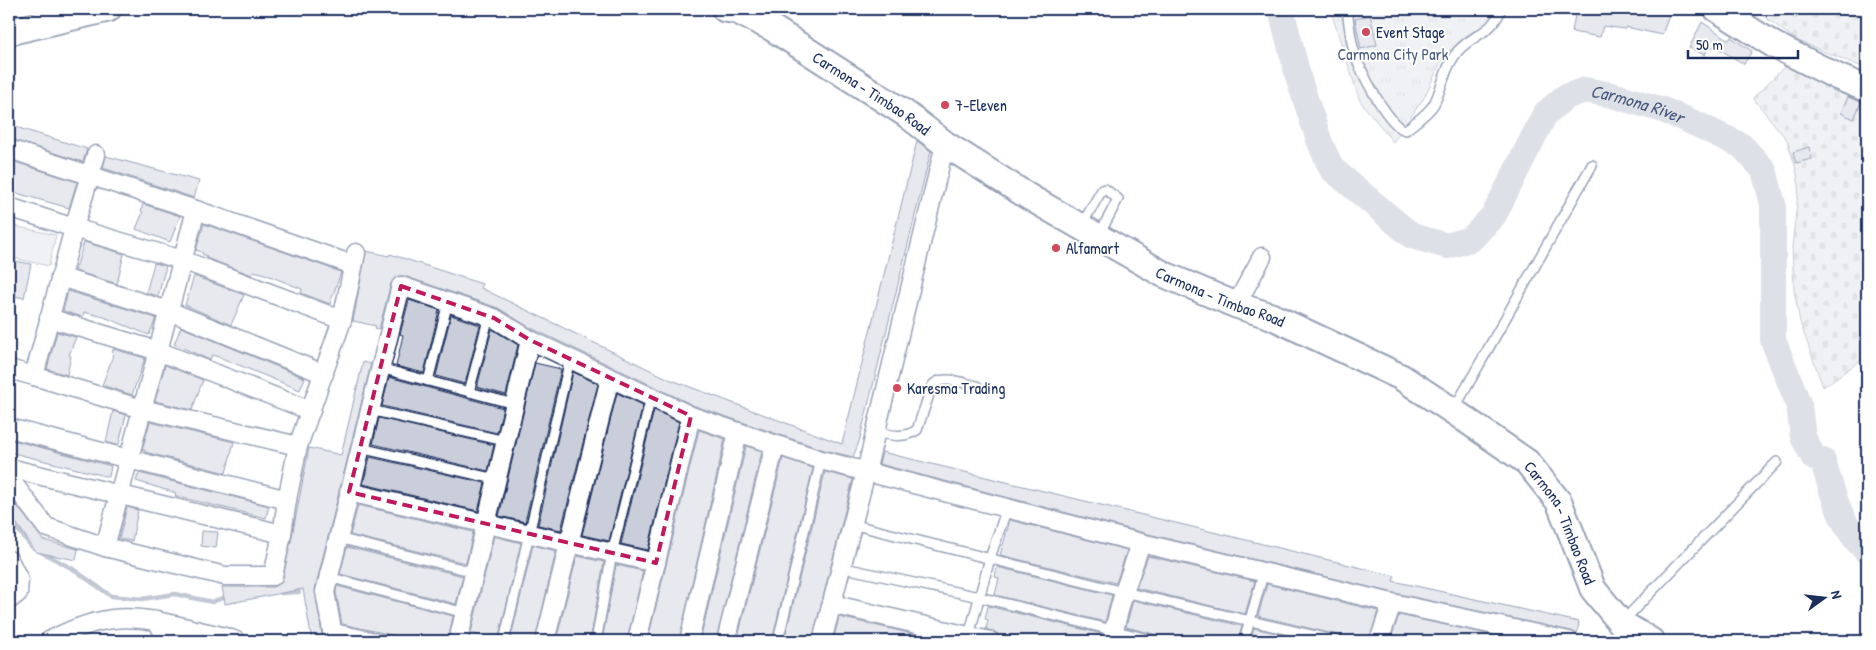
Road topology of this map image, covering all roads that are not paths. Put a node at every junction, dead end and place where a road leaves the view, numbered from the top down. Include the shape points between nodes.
1 (108, 9) edge
2 (725, 9) edge
3 (1347, 9) edge
4 (1502, 9) edge
5 (1717, 9) edge
6 (9, 32) edge
7 (1867, 89) edge
8 (946, 144) junction
9 (9, 149) edge
10 (96, 155) dead end
11 (1592, 165) dead end
12 (90, 175) junction
13 (9, 208) edge
14 (196, 210) junction
15 (74, 228) junction
16 (1262, 257) dead end
17 (182, 260) junction
18 (60, 276) junction
19 (448, 302) junction
20 (1236, 305) junction
21 (169, 311) junction
22 (489, 316) junction
23 (49, 318) junction
24 (342, 320) junction
25 (530, 340) junction
26 (158, 351) junction
27 (570, 359) junction
28 (380, 368) junction
29 (9, 369) edge
30 (324, 374) junction
31 (34, 376) junction
32 (610, 378) junction
33 (428, 381) junction
34 (977, 386) dead end
35 (469, 392) junction
36 (651, 397) junction
37 (514, 404) junction
38 (142, 409) junction
39 (370, 410) junction
40 (311, 411) junction
41 (1453, 411) junction
42 (691, 416) junction
43 (9, 428) edge
44 (738, 432) junction
45 (876, 432) junction
46 (505, 441) junction
47 (775, 445) junction
48 (298, 446) junction
49 (360, 448) junction
50 (128, 460) junction
51 (820, 460) junction
52 (1777, 462) dead end
53 (9, 468) edge
54 (866, 472) junction
55 (9, 478) edge
56 (495, 479) junction
57 (350, 492) junction
58 (119, 495) junction
59 (287, 500) junction
60 (1007, 508) junction
61 (486, 522) junction
62 (851, 524) junction
63 (530, 533) junction
64 (282, 534) junction
65 (338, 538) junction
66 (569, 542) junction
67 (1141, 543) junction
68 (105, 547) junction
69 (612, 552) junction
70 (990, 558) junction
71 (9, 560) edge
72 (656, 563) junction
73 (840, 567) junction
74 (1264, 571) junction
75 (474, 572) junction
76 (328, 577) junction
77 (1124, 592) junction
78 (979, 597) junction
79 (9, 600) edge
80 (1392, 603) junction
81 (831, 604) junction
82 (465, 613) junction
83 (157, 620) junction
84 (1248, 621) junction
85 (1621, 623) junction
86 (332, 634) edge
87 (76, 635) edge
88 (1113, 636) edge
89 (969, 639) edge
90 (49, 641) edge
91 (167, 641) edge
92 (236, 641) edge
93 (391, 641) edge
94 (461, 641) edge
95 (504, 641) edge
96 (545, 641) edge
97 (596, 641) edge
98 (637, 641) edge
99 (689, 641) edge
100 (726, 641) edge
101 (778, 641) edge
102 (822, 641) edge
103 (990, 641) edge
104 (1156, 641) edge
105 (1244, 641) edge
106 (1337, 641) edge
107 (1378, 641) edge
108 (1569, 641) edge
109 (1651, 641) edge

1 - 6 main road
2 - 8 main road, Carmona - Timbao Road via 737,11 772,28 906,114
3 - 4 lane via 1358,65 1386,112 1400,129 1406,130 1431,108 1457,52 1494,24
5 - 7 main road via 1774,45
8 - 20 main road, Carmona - Timbao Road via 1163,274
8 - 45 street
9 - 12 street
10 - 12 street
11 - 41 lane
12 - 14 street
12 - 15 street
13 - 15 street
14 - 17 street
14 - 24 street via 355,259
15 - 17 street
15 - 18 street
16 - 20 street
17 - 21 street
17 - 24 street
18 - 21 street
18 - 23 street
19 - 22 street
19 - 28 street via 401,286
19 - 33 lane
20 - 41 main road, Carmona - Timbao Road via 1271,316 1401,377
21 - 26 street
21 - 30 street
22 - 25 street
22 - 35 lane
23 - 26 street
23 - 31 street
24 - 30 street
25 - 27 street
25 - 37 street
26 - 38 street
26 - 40 street
27 - 32 street
27 - 63 lane
28 - 33 lane
28 - 39 street
29 - 31 street
30 - 40 street
31 - 38 street
32 - 36 street
32 - 66 street
33 - 35 lane
34 - 45 lane via 941,379 932,386 917,430 901,436
35 - 37 lane
36 - 42 street
36 - 69 lane
37 - 46 street
38 - 48 street
38 - 50 street
39 - 46 lane
39 - 49 street
40 - 48 street
41 - 85 main road, Carmona - Timbao Road via 1527,462 1559,502 1593,589
42 - 44 street
42 - 72 street
43 - 50 street
44 - 47 street
44 - 99 street
45 - 54 street
46 - 56 street
47 - 51 street
47 - 100 street
48 - 59 street
49 - 56 lane
49 - 57 street
50 - 58 street
50 - 59 street
51 - 54 street
51 - 101 lane
52 - 85 lane
53 - 58 street
54 - 60 street
54 - 62 street
55 - 68 street via 46,527
56 - 61 street
57 - 61 street
57 - 65 street
58 - 64 street
58 - 68 street
59 - 64 street
60 - 67 street
60 - 70 lane
61 - 63 street
61 - 75 street
62 - 70 lane
62 - 73 street
63 - 66 street
63 - 95 lane
64 - 68 street via 273,576 225,576
65 - 75 lane
65 - 76 street
66 - 69 street
66 - 96 street
67 - 74 street
67 - 77 street
69 - 72 street
69 - 97 lane
70 - 77 lane
70 - 78 lane
71 - 79 street via 19,580 18,593
72 - 98 street
73 - 78 lane
73 - 81 street
74 - 80 street
74 - 84 lane
75 - 82 street
76 - 82 lane
76 - 86 street via 324,592
77 - 84 lane
77 - 88 street
78 - 88 lane
78 - 89 lane
80 - 107 street
80 - 108 street
81 - 89 street
81 - 102 street
82 - 94 street
83 - 87 street via 105,619
83 - 91 street
83 - 92 street
84 - 105 lane
84 - 106 lane
85 - 109 main road, Carmona - Timbao Road
86 - 93 lane
87 - 90 street
88 - 104 lane
89 - 103 street

